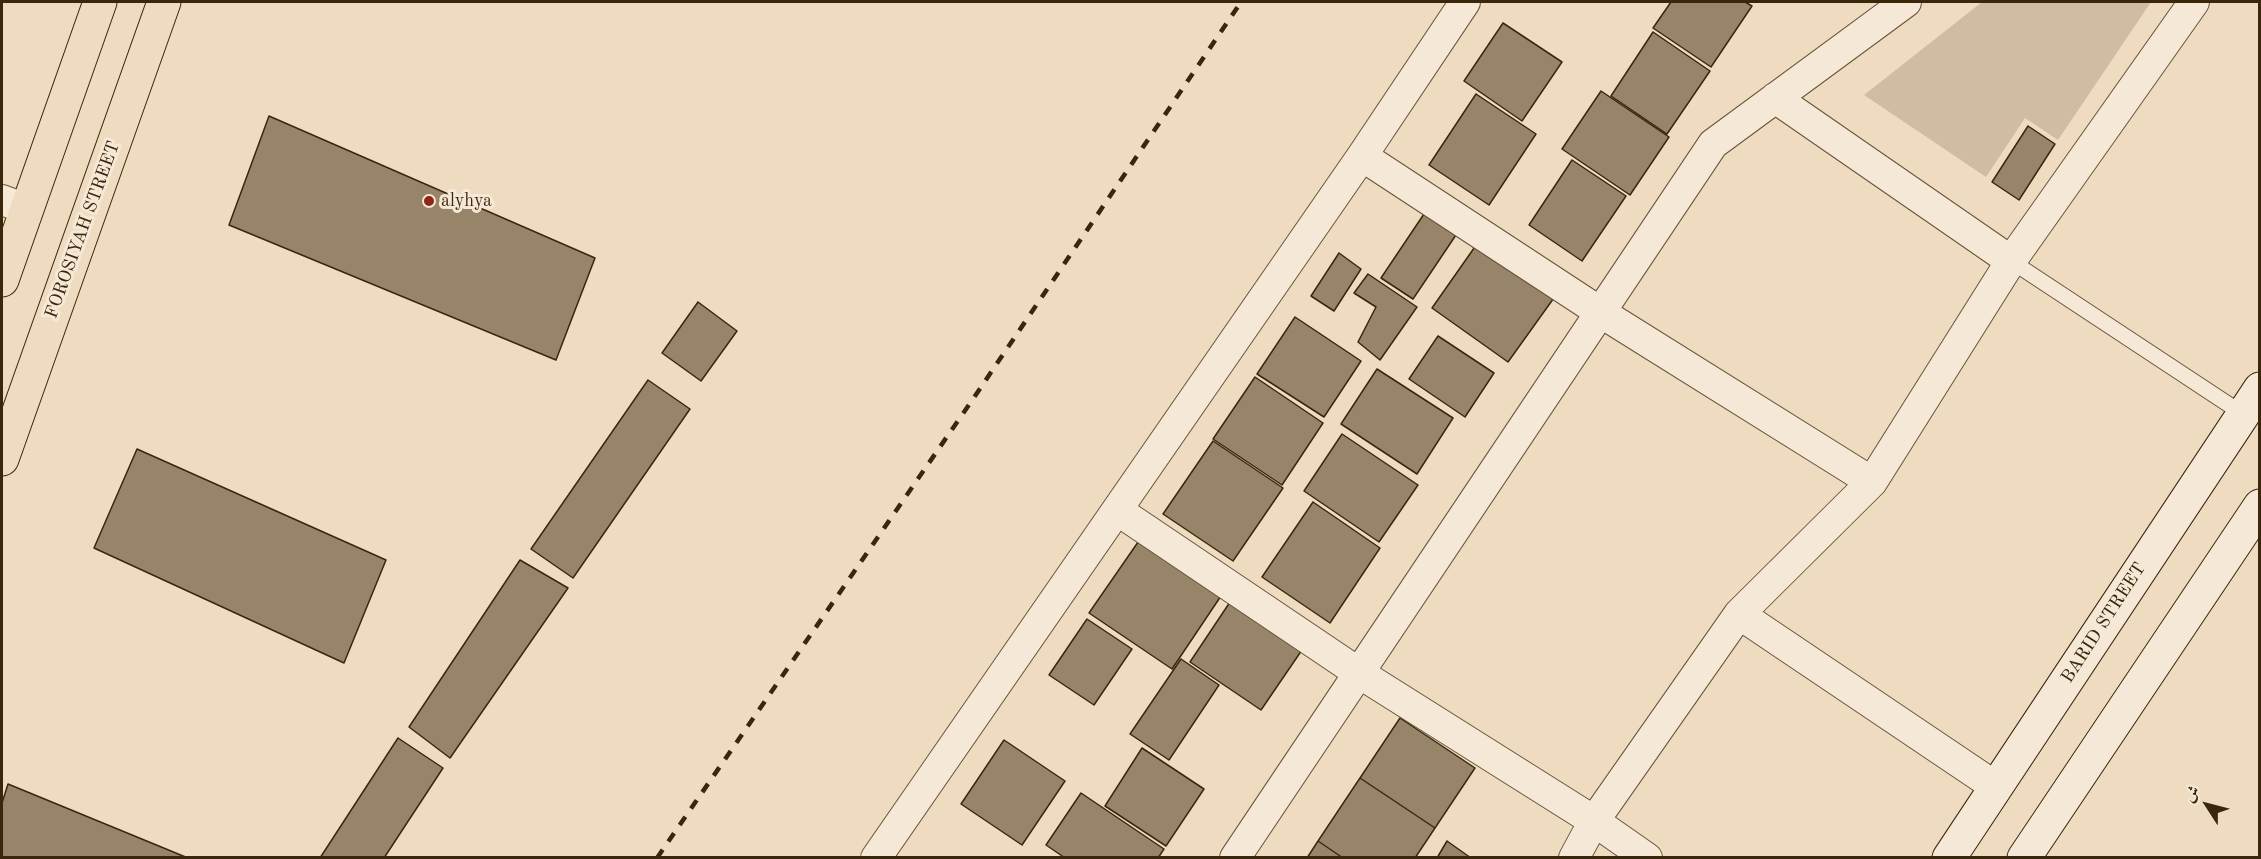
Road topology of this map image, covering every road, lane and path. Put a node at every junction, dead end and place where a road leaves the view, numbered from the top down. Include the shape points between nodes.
1 (100, 2) edge
2 (164, 2) edge
3 (1464, 2) edge
4 (1906, 2) edge
5 (2194, 2) edge
6 (1775, 98) junction
7 (1362, 156) junction
8 (14, 205) edge
9 (2011, 261) junction
10 (2, 280) edge
11 (1600, 312) junction
12 (2251, 402) edge
13 (2, 459) edge
14 (1872, 482) junction
15 (2259, 506) edge
16 (1117, 510) junction
17 (1739, 614) junction
18 (1359, 673) junction
19 (1996, 787) junction
20 (1594, 821) junction
21 (876, 858) edge
22 (1235, 858) edge
23 (1574, 858) edge
24 (1647, 858) edge
25 (1949, 858) edge
26 (2024, 858) edge

1 - 8 main road
2 - 13 main road, FOROSIYAH STREET
3 - 7 street
4 - 6 street
5 - 9 street
6 - 9 street
6 - 11 street via 1713,144
7 - 11 street
7 - 16 street
8 - 10 main road
9 - 12 lane
9 - 14 street
11 - 14 street
11 - 18 street
12 - 19 main road, BARID STREET
14 - 17 street
15 - 26 main road
16 - 18 street
16 - 21 street
17 - 19 street
17 - 20 street
18 - 20 street
18 - 22 street
19 - 25 main road, BARID STREET
20 - 23 street
20 - 24 street

